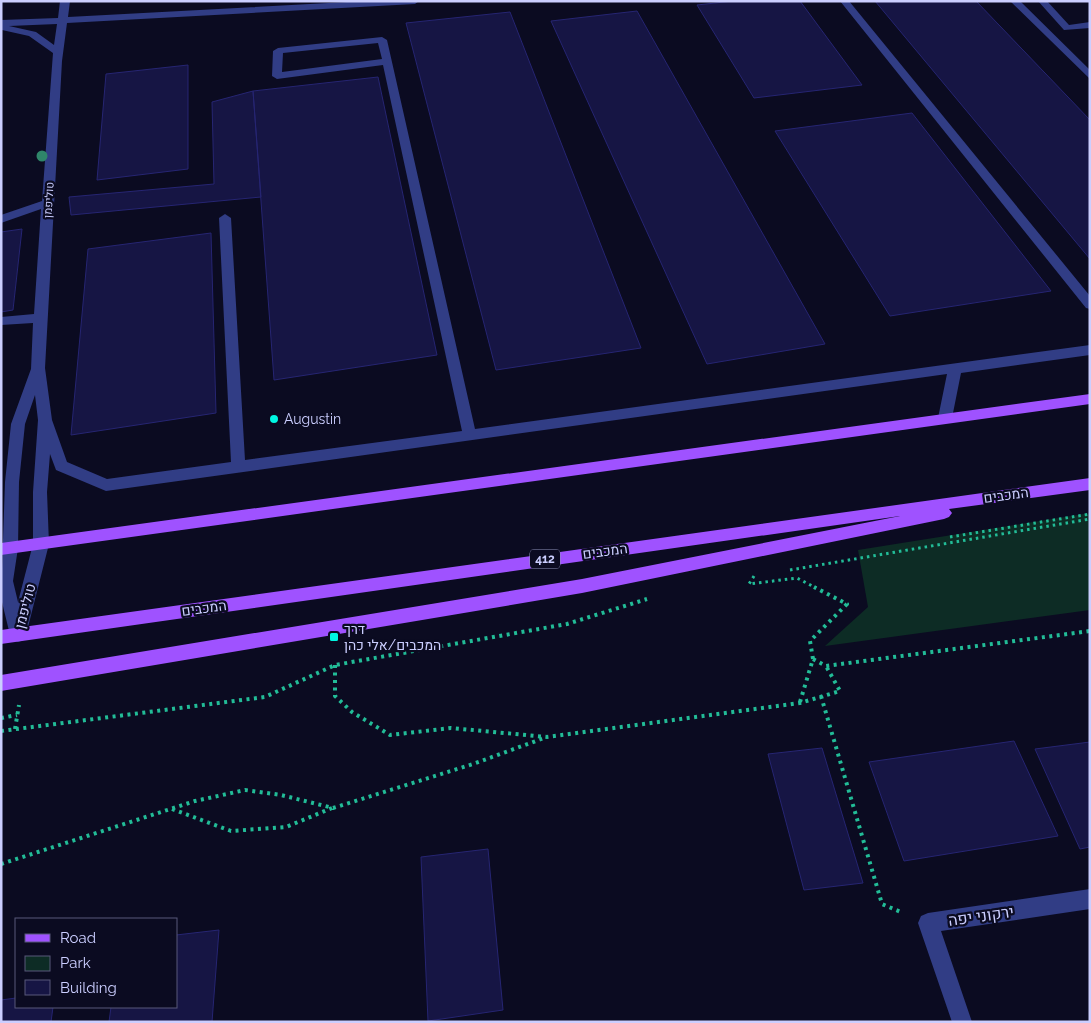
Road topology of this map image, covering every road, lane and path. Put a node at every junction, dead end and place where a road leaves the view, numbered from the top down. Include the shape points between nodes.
1 (58, 1) edge
2 (65, 1) edge
3 (415, 1) edge
4 (844, 1) edge
5 (1014, 1) edge
6 (1042, 1) edge
7 (59, 19) junction
8 (1, 23) edge
9 (1090, 26) edge
10 (1, 28) edge
11 (56, 56) junction
12 (387, 61) junction
13 (1090, 76) edge
14 (49, 203) junction
15 (225, 218) dead end
16 (1, 219) edge
17 (1090, 305) edge
18 (40, 318) junction
19 (1, 321) edge
20 (1090, 350) edge
21 (38, 368) junction
22 (955, 369) junction
23 (1090, 399) edge
24 (945, 418) junction
25 (44, 420) junction
26 (470, 436) junction
27 (238, 467) junction
28 (1084, 485) edge
29 (1090, 519) edge
30 (41, 544) junction
31 (6, 548) edge
32 (784, 571) dead end
33 (746, 577) dead end
34 (649, 599) dead end
35 (1090, 631) edge
36 (18, 635) junction
37 (1, 637) edge
38 (813, 659) junction
39 (336, 665) junction
40 (826, 666) junction
41 (1, 683) edge
42 (21, 696) dead end
43 (821, 696) junction
44 (800, 703) junction
45 (17, 715) junction
46 (1, 718) edge
47 (15, 729) junction
48 (1, 731) edge
49 (547, 737) junction
50 (333, 808) junction
51 (170, 809) junction
52 (1, 864) edge
53 (1090, 899) edge
54 (928, 924) junction
55 (962, 1022) edge

1 - 7 street, טוליפמן
2 - 7 street, טוליפמן
3 - 7 street via 173,16
4 - 17 street
5 - 13 street
6 - 9 street via 1067,28
7 - 8 street
7 - 11 street, טוליפמן
10 - 11 street via 39,36
11 - 14 street, טוליפמן
12 - 12 street via 382,40 278,51 276,76
12 - 26 street
14 - 16 street
14 - 18 street, טוליפמן
15 - 27 street
18 - 19 street
18 - 21 street, טוליפמן
20 - 22 street
21 - 25 street, טוליפמן
21 - 31 street, טוליפמן via 18,424
22 - 24 street
22 - 26 street
23 - 24 main road
24 - 30 main road
25 - 27 street via 61,466 106,485
25 - 30 street, טוליפמן
26 - 27 street
28 - 36 main road, המכבים / 412
28 - 41 main road, 412 via 582,586
29 - 32 path
30 - 31 main road
30 - 36 street, טוליפמן
31 - 36 street, טוליפמן via 5,581
33 - 38 path via 755,575 749,584 797,578 847,604 810,641
34 - 39 path via 568,624
35 - 40 path
36 - 37 main road, המכבים / 412
38 - 40 path
38 - 44 path
39 - 47 path via 265,697
39 - 49 path via 335,696 352,712 390,735 452,728
40 - 43 path via 840,690
42 - 45 path
43 - 44 path
43 - 54 path via 882,904
44 - 49 path
45 - 46 path
45 - 47 path
47 - 48 path
49 - 50 path
50 - 51 path via 246,790
50 - 51 path via 286,827 231,831
51 - 52 path
53 - 54 street, ירקוני יפה
54 - 55 street, ירקוני יפה

